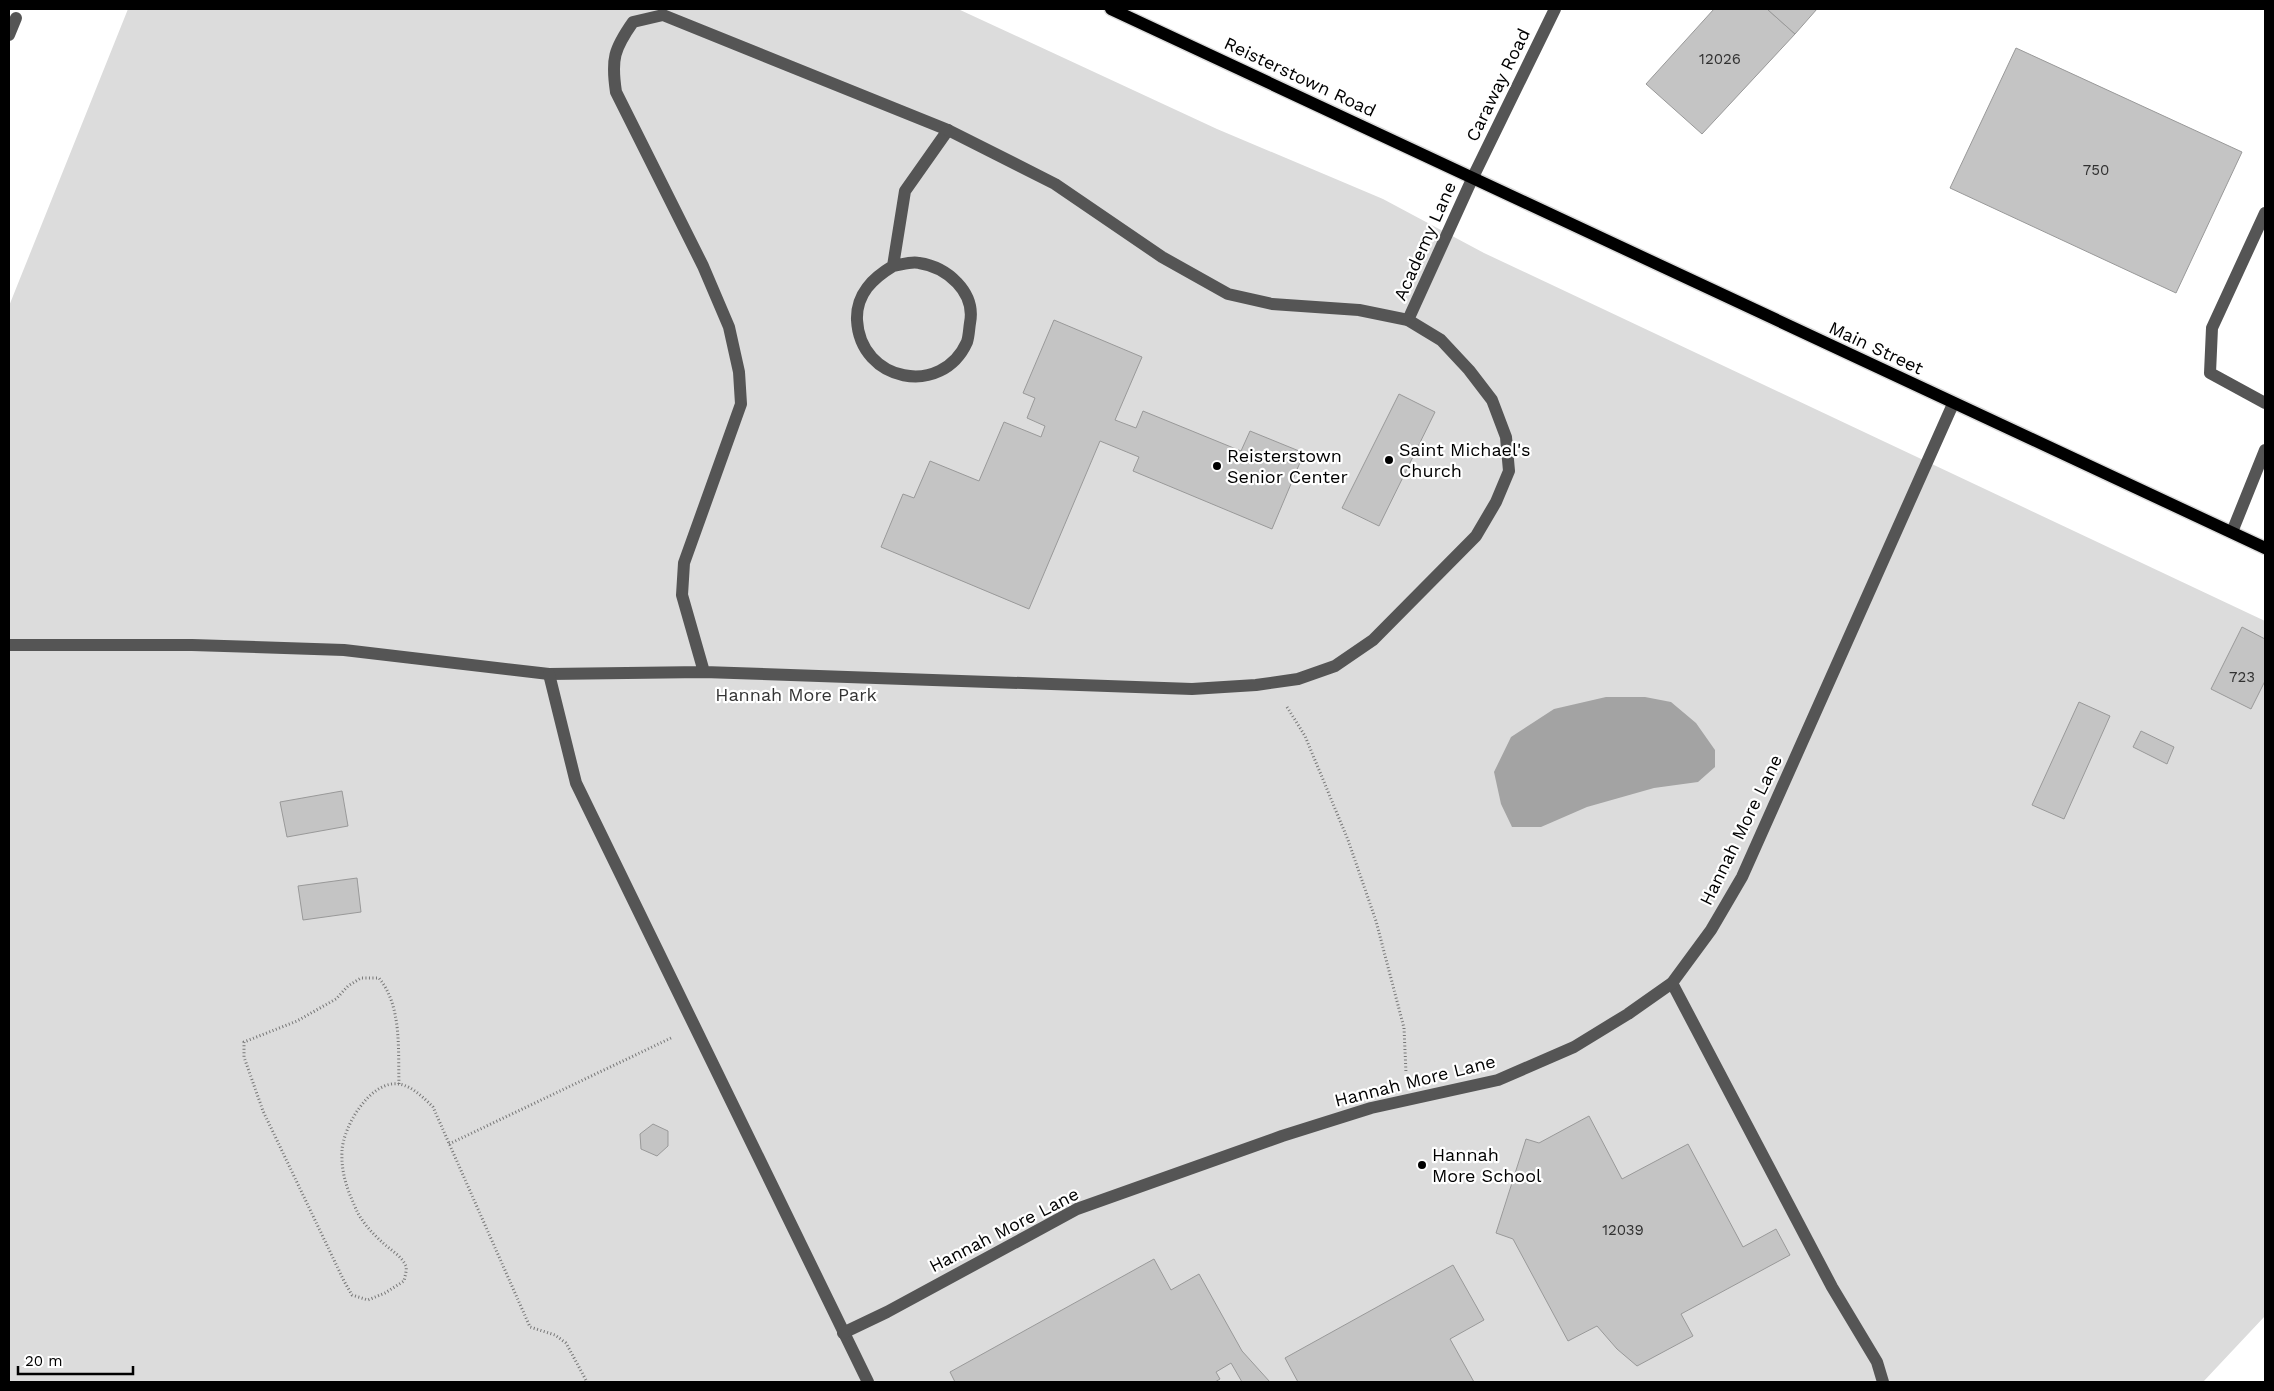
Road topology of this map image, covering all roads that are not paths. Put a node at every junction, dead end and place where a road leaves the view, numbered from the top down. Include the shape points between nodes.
1 (1111, 9) edge
2 (1556, 9) edge
3 (15, 14) edge
4 (9, 35) edge
5 (948, 130) junction
6 (1473, 177) junction
7 (2265, 213) edge
8 (893, 266) junction
9 (1408, 320) junction
10 (2265, 403) edge
11 (1953, 404) junction
12 (2265, 450) edge
13 (2232, 532) junction
14 (2265, 548) edge
15 (9, 645) edge
16 (704, 672) junction
17 (549, 674) junction
18 (1672, 983) junction
19 (842, 1333) junction
20 (868, 1382) edge
21 (1883, 1382) edge

1 - 6 main road, Reisterstown Road
2 - 6 street, Caraway Road
3 - 4 street
5 - 8 street via 905,191
5 - 9 street via 1055,184 1162,257 1228,294 1272,304 1359,310
5 - 16 street via 663,15 632,22 618,43 613,67 616,92 703,266 729,327 739,372 741,404 684,563 682,595
6 - 9 street, Academy Lane
6 - 11 main road, Main Street
7 - 10 street via 2212,328 2210,373
8 - 8 street via 878,275 864,292 857,311 858,332 864,348 875,362 893,373 919,377 939,371 956,358 967,341 971,317 967,298 954,279 938,267 917,262
9 - 16 street via 1441,340 1492,400 1506,437 1508,471 1496,502 1476,536 1373,640 1335,666 1298,679 1192,689
11 - 13 main road, Main Street
11 - 18 street, Hannah More Lane via 1742,877 1711,930
12 - 13 street
13 - 14 main road, Main Street
15 - 17 street via 192,645 344,650
16 - 17 street
17 - 19 street via 576,783
18 - 19 street, Hannah More Lane via 1628,1014 1565,1051 1498,1080 1371,1108 1076,1209 887,1312
18 - 21 street via 1832,1287 1877,1362
19 - 20 street

